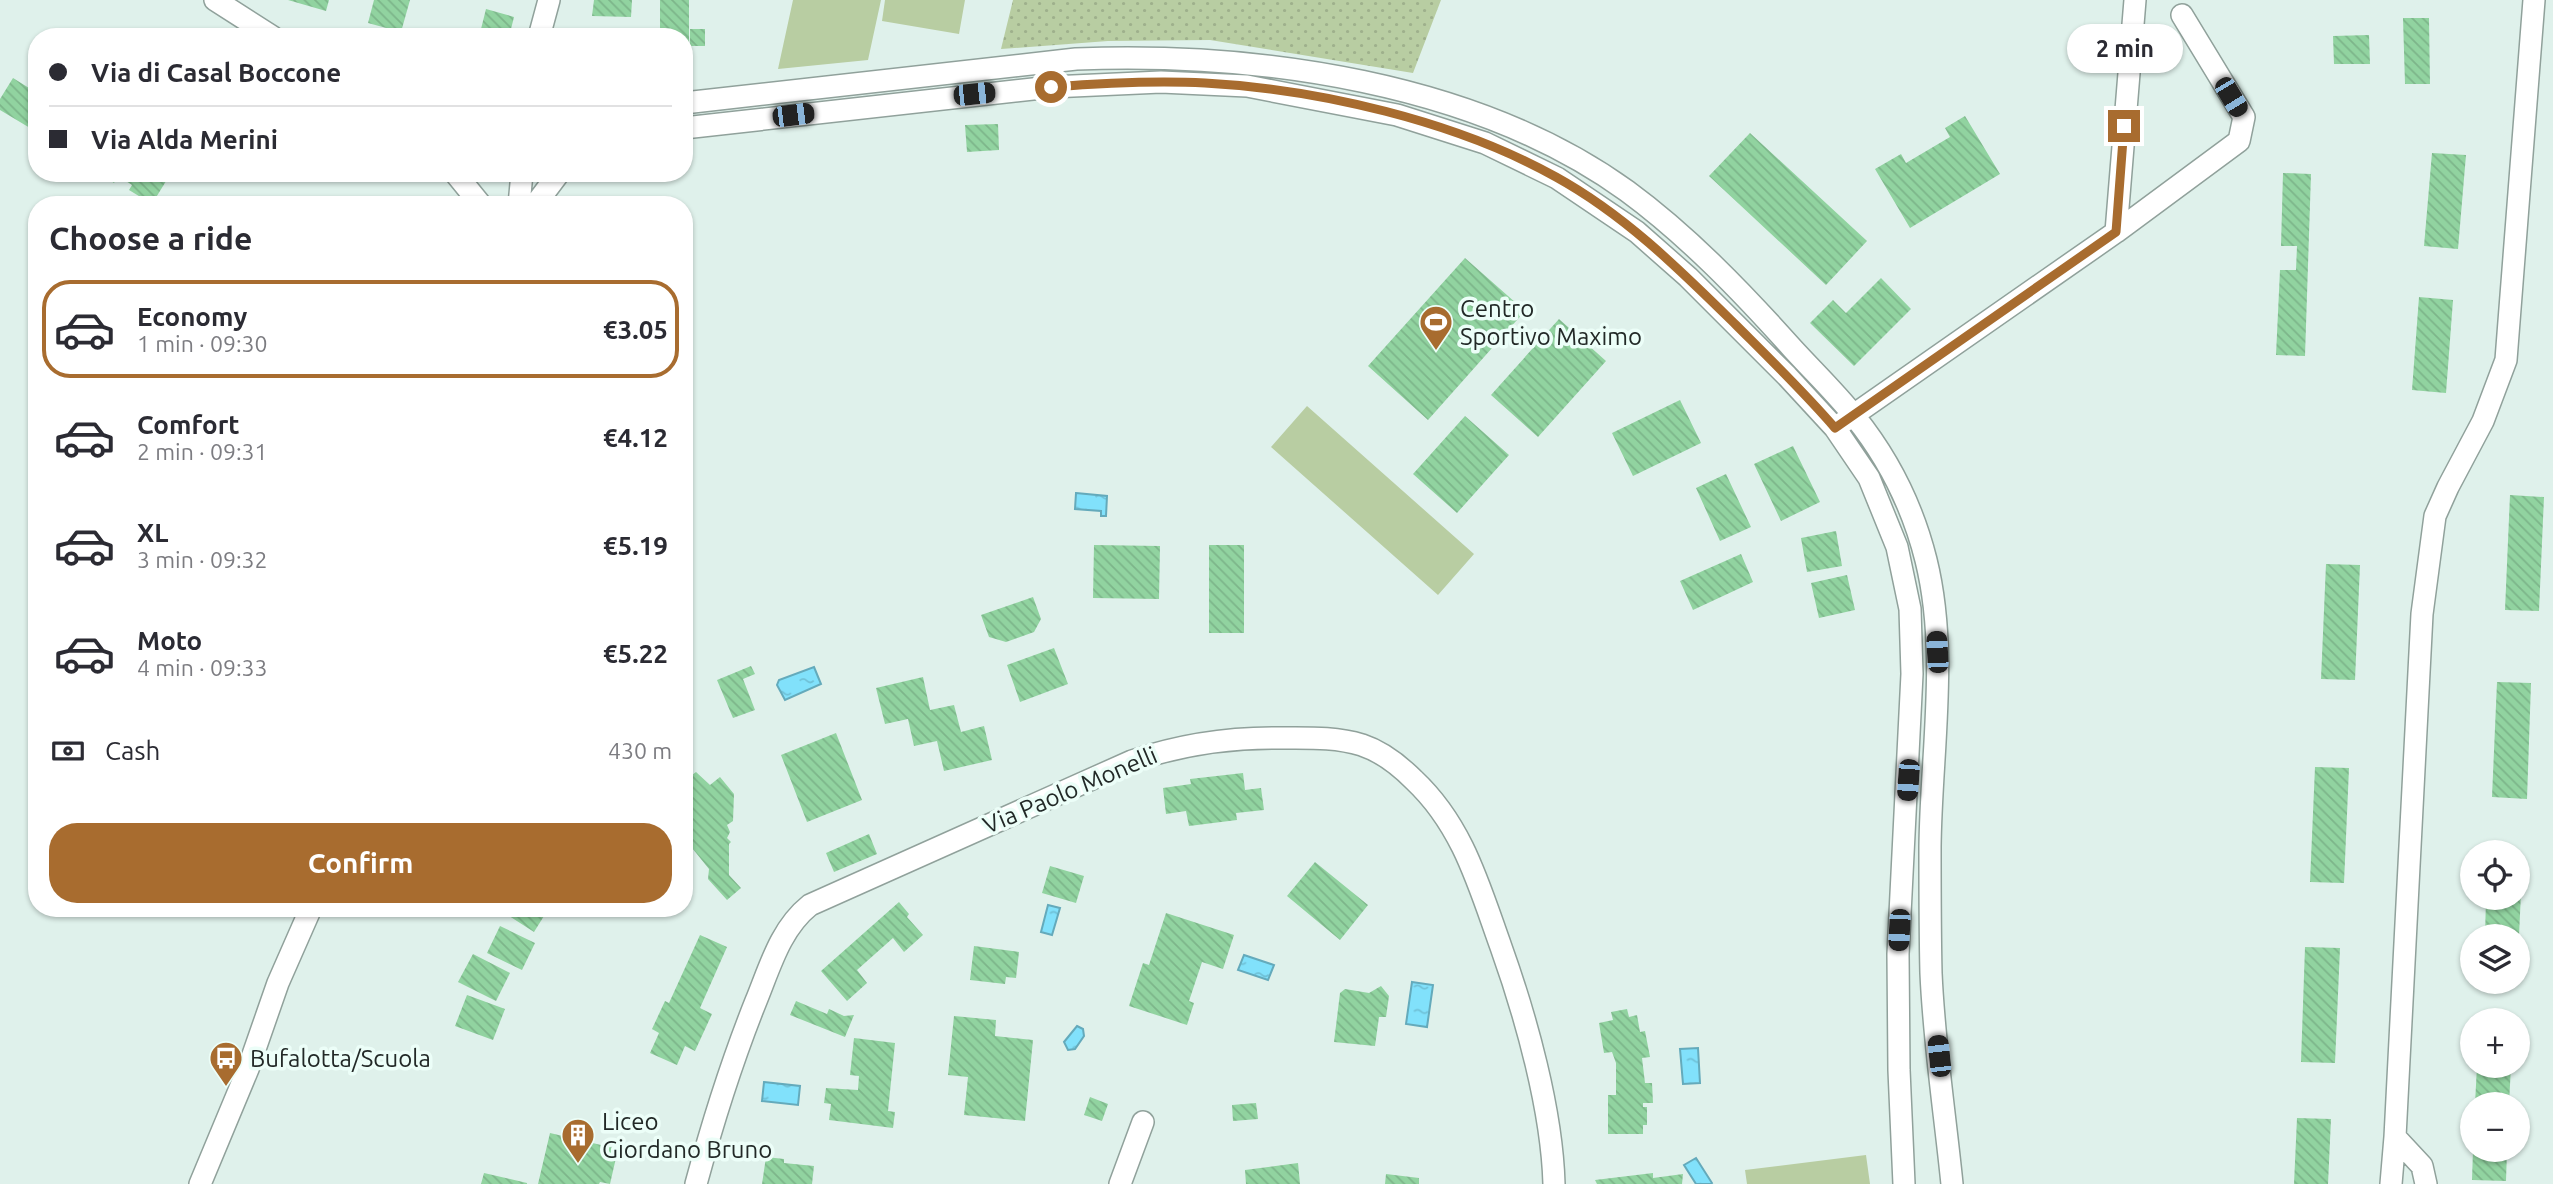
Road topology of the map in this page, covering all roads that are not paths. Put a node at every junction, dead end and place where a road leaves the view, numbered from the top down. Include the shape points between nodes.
1 (215, 0) edge
2 (254, 0) edge
3 (549, 0) edge
4 (2135, 0) edge
5 (2534, 0) edge
6 (2182, 15) dead end
7 (248, 21) junction
8 (259, 28) edge
9 (541, 28) edge
10 (693, 102) edge
11 (693, 127) edge
12 (462, 182) edge
13 (473, 196) edge
14 (2116, 232) junction
15 (1854, 415) junction
16 (1835, 428) junction
17 (307, 917) edge
18 (1143, 1122) dead end
19 (2395, 1137) junction
20 (201, 1184) edge
21 (696, 1184) edge
22 (1119, 1184) edge
23 (1554, 1184) edge
24 (1904, 1184) edge
25 (1952, 1184) edge
26 (2392, 1184) edge
27 (2426, 1184) edge

1 - 7 street
2 - 7 street
3 - 9 street
4 - 14 street
5 - 19 street via 2506,360 2483,421 2435,516 2422,614
6 - 14 street via 2244,117 2239,141
7 - 8 street
10 - 15 street via 1121,57 1286,68 1420,96 1522,132 1625,189 1729,282
11 - 16 street via 986,93 1136,82 1259,88 1397,115 1508,153 1558,178 1618,217 1688,277
12 - 13 street
14 - 15 street
15 - 16 street
15 - 25 street via 1903,497 1924,554 1934,600 1931,976
16 - 24 street via 1869,478 1889,523 1910,609 1912,674 1898,954
17 - 20 street
18 - 22 street
19 - 26 street
19 - 27 street via 2422,1166
21 - 23 street, Via Paolo Monelli via 725,1083 767,973 793,920 810,905 1132,761 1210,741 1331,738 1377,751 1407,772 1443,811 1466,853 1513,982 1550,1134

